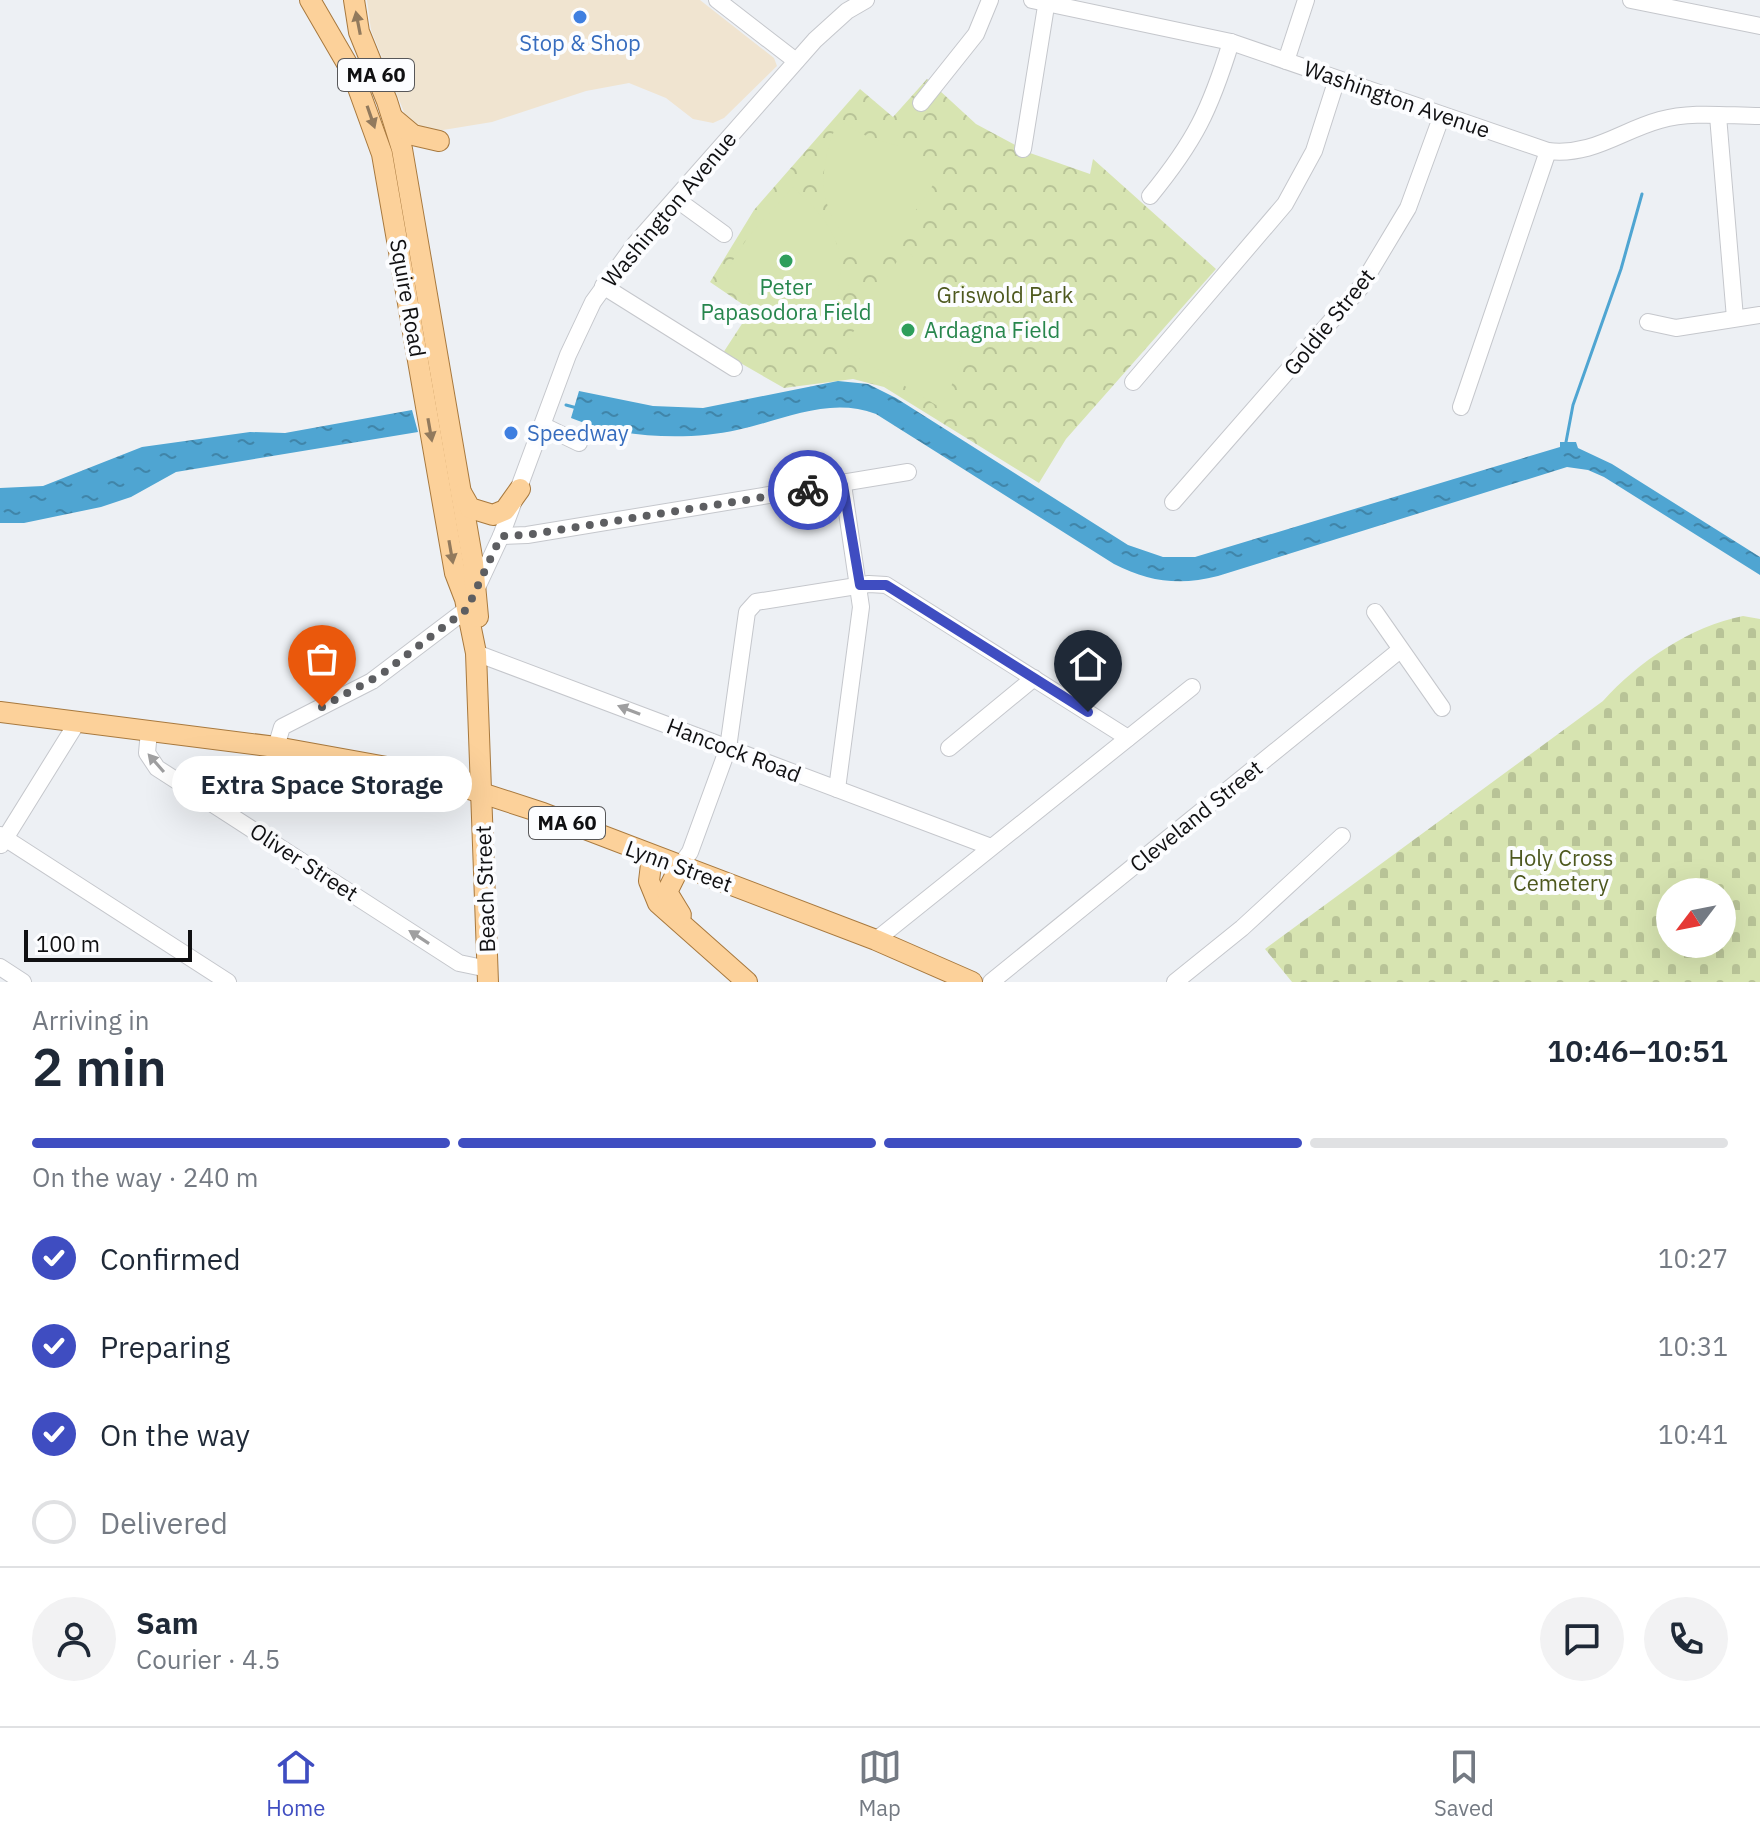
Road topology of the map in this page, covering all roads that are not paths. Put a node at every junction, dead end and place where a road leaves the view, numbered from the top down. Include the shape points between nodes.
1 (310, 0) edge
2 (354, 0) edge
3 (717, 0) edge
4 (866, 0) edge
5 (990, 0) edge
6 (1306, 0) edge
7 (1631, 0) edge
8 (1042, 1) edge
9 (1760, 26) edge
10 (1231, 42) junction
11 (796, 61) junction
12 (1286, 61) junction
13 (1337, 79) junction
14 (921, 103) dead end
15 (1442, 115) junction
16 (1718, 116) junction
17 (1760, 116) edge
18 (393, 118) junction
19 (439, 141) dead end
20 (1023, 149) dead end
21 (1548, 151) junction
22 (1150, 196) dead end
23 (676, 199) junction
24 (724, 234) dead end
25 (603, 286) junction
26 (1760, 315) edge
27 (1735, 318) junction
28 (1648, 322) dead end
29 (734, 368) dead end
30 (1133, 382) dead end
31 (1461, 407) dead end
32 (544, 426) junction
33 (579, 443) dead end
34 (908, 472) dead end
35 (843, 485) junction
36 (460, 488) junction
37 (520, 489) junction
38 (1173, 502) dead end
39 (501, 536) junction
40 (860, 585) junction
41 (472, 600) junction
42 (1375, 612) dead end
43 (1400, 650) junction
44 (476, 653) junction
45 (1034, 678) junction
46 (1192, 687) dead end
47 (1442, 708) dead end
48 (0, 712) edge
49 (78, 721) junction
50 (149, 731) junction
51 (1128, 738) junction
52 (276, 747) junction
53 (728, 748) junction
54 (949, 748) dead end
55 (837, 789) junction
56 (481, 791) junction
57 (1342, 836) dead end
58 (2, 840) edge
59 (991, 847) junction
60 (652, 856) junction
61 (680, 866) junction
62 (701, 940) junction
63 (876, 940) junction
64 (0, 967) edge
65 (488, 976) edge
66 (23, 982) edge
67 (228, 982) edge
68 (747, 982) edge
69 (972, 982) edge
70 (991, 982) edge
71 (1175, 982) edge

1 -> 41 main road, Squire Road / MA 60 via 362,91 382,154 455,573
18 -> 2 main road, Squire Road / MA 60 via 361,40
3 - 11 street
4 - 11 street, Washington Avenue via 840,16
5 - 14 street via 979,28
6 - 12 street
7 - 9 street
8 - 10 street, Washington Avenue
8 - 20 street
10 - 12 street, Washington Avenue
10 - 22 street via 1197,134
11 - 23 street, Washington Avenue
12 - 13 street, Washington Avenue
13 - 15 street, Washington Avenue
13 - 30 street via 1314,151 1285,204
15 - 21 street, Washington Avenue
15 - 38 street, Goldie Street via 1408,208 1366,279 1335,321
16 - 17 street, Washington Avenue
16 - 21 street, Washington Avenue via 1663,119 1586,151
16 - 27 street
18 - 19 main road via 413,135
18 - 36 main road, Squire Road / MA 60
21 - 31 street
23 - 24 street
23 - 25 street, Washington Avenue
25 - 29 street
25 - 32 street, Washington Avenue via 580,326
26 - 27 street
27 - 28 street via 1676,328
32 - 33 street
32 - 37 street, Washington Avenue
34 - 35 street
35 - 39 street
35 - 40 street
36 - 37 main road via 470,508 493,515 508,507
36 - 41 main road, Squire Road / MA 60
37 - 39 street, Washington Avenue
39 - 41 street, Washington Avenue
40 - 45 street via 886,585
40 - 53 street via 751,604
40 - 55 street
41 - 44 main road, Beach Street / MA 60
41 - 52 street via 372,681 282,727
42 - 43 street
43 - 47 street
43 - 70 street, Cleveland Street
53 -> 44 street, Hancock Road
44 - 56 main road, Beach Street / MA 60
45 - 51 street
45 - 54 street
46 - 51 street
48 - 49 main road, Lynn Street
49 - 50 main road, Lynn Street
49 - 58 street
50 - 52 main road, Lynn Street
65 -> 50 street, Oliver Street via 459,963 157,768 147,753
51 - 59 street
52 - 56 main road, Lynn Street via 383,763
53 - 55 street, Hancock Road
53 - 61 street
55 - 59 street, Hancock Road
56 - 60 main road, Lynn Street / MA 60
56 - 65 main road, Beach Street
57 - 71 street
58 - 67 street
59 - 63 street
60 - 61 main road, Lynn Street / MA 60
60 - 62 main road via 649,884 658,903
61 - 62 main road via 670,880 668,896
61 - 63 main road, Lynn Street
62 - 68 main road
63 - 69 main road, Lynn Street
64 - 66 street

